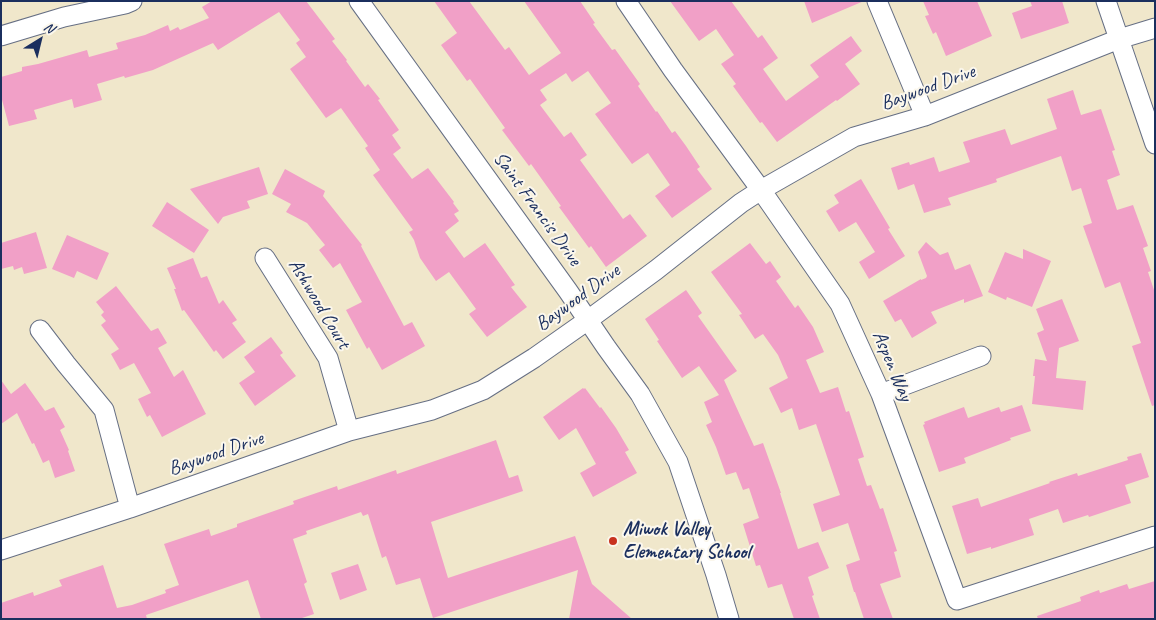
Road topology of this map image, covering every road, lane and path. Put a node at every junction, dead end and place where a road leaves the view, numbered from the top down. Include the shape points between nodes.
1 (132, 1) edge
2 (359, 1) edge
3 (626, 1) edge
4 (877, 1) edge
5 (1106, 1) edge
6 (62, 9) edge
7 (1155, 28) edge
8 (1, 36) edge
9 (1119, 39) junction
10 (925, 116) junction
11 (1155, 144) edge
12 (761, 190) junction
13 (265, 258) dead end
14 (588, 320) junction
15 (40, 330) dead end
16 (981, 356) dead end
17 (881, 394) junction
18 (349, 432) junction
19 (130, 508) junction
20 (1155, 536) edge
21 (1, 550) edge
22 (728, 619) edge

1 - 6 street
2 - 14 street, Saint Francis Drive
3 - 12 street, Aspen Way
4 - 10 street
5 - 9 street
6 - 8 street
7 - 9 street, Baywood Drive
9 - 10 street, Baywood Drive
9 - 11 street
10 - 12 street, Baywood Drive via 854,137
12 - 14 street, Baywood Drive
12 - 17 street, Aspen Way via 840,304
13 - 18 street, Ashwood Court via 328,358
14 - 18 street, Baywood Drive via 483,390 432,410
14 - 22 street, Saint Francis Drive via 640,394 678,462
15 - 19 street via 104,410
16 - 17 street
17 - 20 street, Aspen Way via 957,600
18 - 19 street, Baywood Drive
19 - 21 street, Baywood Drive

